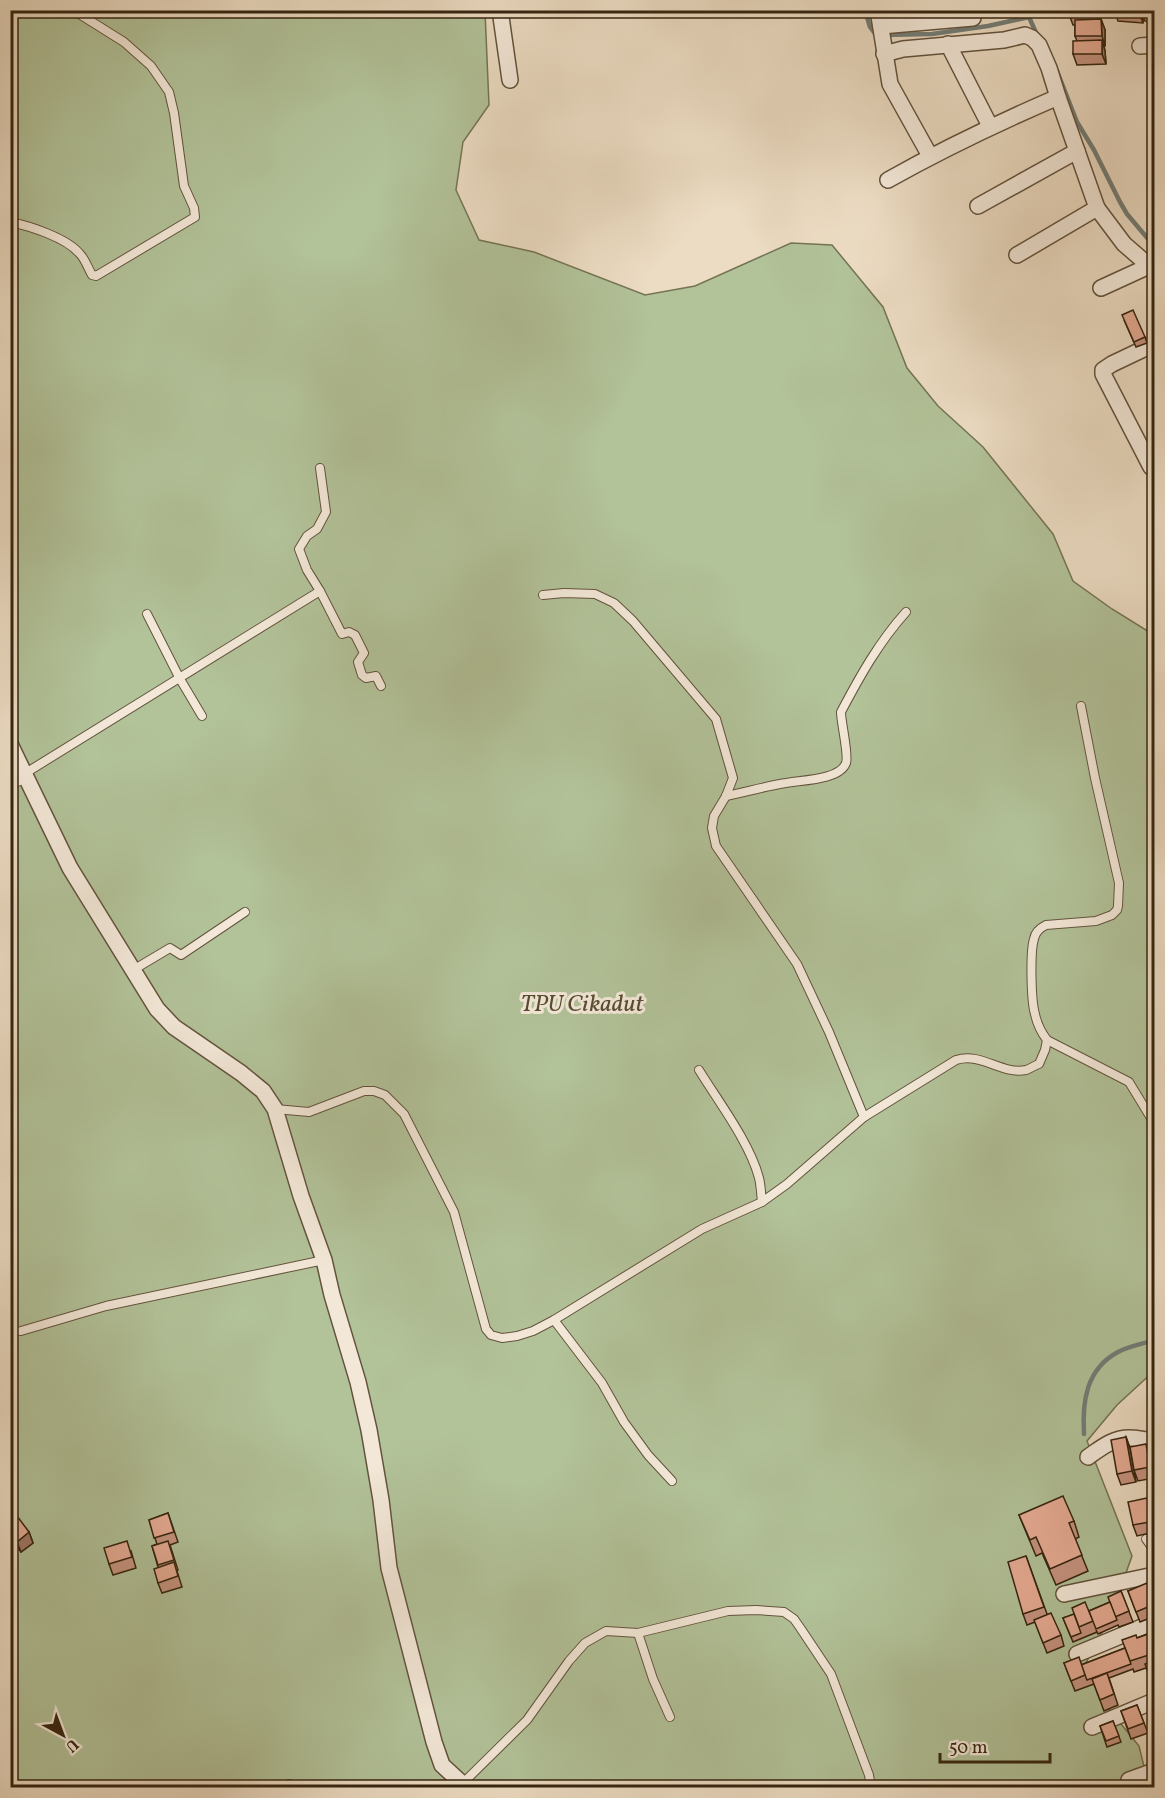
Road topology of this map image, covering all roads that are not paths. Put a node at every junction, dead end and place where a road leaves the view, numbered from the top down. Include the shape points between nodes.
1 (73, 10) edge
2 (500, 10) edge
3 (879, 18) edge
4 (973, 18) dead end
5 (948, 44) junction
6 (884, 54) junction
7 (510, 80) dead end
8 (1058, 97) junction
9 (990, 126) junction
10 (1077, 151) junction
11 (930, 156) junction
12 (888, 180) dead end
13 (978, 206) dead end
14 (1097, 208) junction
15 (10, 222) edge
16 (1017, 255) dead end
17 (1153, 265) edge
18 (1101, 288) dead end
19 (1155, 344) edge
20 (1151, 467) dead end
21 (320, 468) dead end
22 (320, 591) junction
23 (543, 595) dead end
24 (906, 612) dead end
25 (147, 614) dead end
26 (180, 679) junction
27 (381, 686) dead end
28 (1081, 706) dead end
29 (202, 716) dead end
30 (10, 744) edge
31 (25, 776) junction
32 (10, 785) edge
33 (726, 796) junction
34 (245, 912) dead end
35 (133, 970) junction
36 (1047, 1040) junction
37 (699, 1070) dead end
38 (275, 1109) junction
39 (864, 1117) junction
40 (1155, 1123) edge
41 (762, 1202) junction
42 (324, 1260) junction
43 (554, 1320) junction
44 (21, 1331) dead end
45 (1155, 1440) edge
46 (1088, 1457) dead end
47 (672, 1481) dead end
48 (1146, 1539) dead end
49 (1155, 1550) edge
50 (1155, 1575) edge
51 (1064, 1594) dead end
52 (1155, 1622) edge
53 (638, 1633) junction
54 (1077, 1654) dead end
55 (1155, 1701) edge
56 (670, 1718) dead end
57 (1092, 1727) dead end
58 (1155, 1771) edge
59 (1129, 1779) dead end
60 (462, 1786) edge
61 (871, 1788) edge

1 - 15 lane via 124,42 151,66 169,92 184,186 195,217 96,276 80,253 66,243 44,231
2 - 7 street
3 - 4 street
3 - 6 street
5 - 6 street
5 - 8 street via 1024,35 1032,38 1039,45
5 - 9 street
6 - 11 street via 890,84
8 - 9 street
8 - 10 street
9 - 11 street
10 - 13 street
10 - 14 street
11 - 12 street
14 - 16 street
14 - 17 street via 1124,244
17 - 18 street
19 - 20 street via 1103,370
21 - 22 lane via 326,512 299,549
22 - 26 lane
22 - 27 lane via 342,634 355,634 364,653 358,662 362,675 376,676
23 - 33 lane via 595,594 614,603 633,621 716,719 733,778
24 - 33 lane via 884,639 841,712 846,765 814,780
25 - 26 lane
26 - 29 lane
26 - 31 lane
28 - 36 lane via 1119,883 1118,906 1112,915 1096,921 1046,925 1034,939 1034,1012
30 - 31 street
31 - 32 lane
31 - 35 street via 70,867
33 - 39 lane via 714,816 716,846 797,964
34 - 35 lane via 181,955 170,948
35 - 38 street via 157,1009 174,1027 242,1073 264,1091
36 - 39 lane via 1039,1064 1025,1070 965,1057
36 - 40 lane via 1129,1082
37 - 41 lane via 755,1165
38 - 42 street
38 - 43 lane via 309,1112 364,1091 385,1095 404,1114 454,1212 486,1329 502,1338 517,1336
39 - 41 lane
41 - 43 lane via 702,1229
42 - 44 lane via 106,1306
42 - 60 street via 363,1401 389,1568 434,1742 442,1764
43 - 47 lane via 602,1383 648,1455
45 - 46 street via 1118,1439
48 - 49 lane
50 - 51 street
52 - 54 street
53 - 56 lane
53 - 60 lane via 606,1631 585,1643 526,1720
53 - 61 lane via 728,1611 784,1612 794,1619 831,1674
55 - 57 street
58 - 59 street

